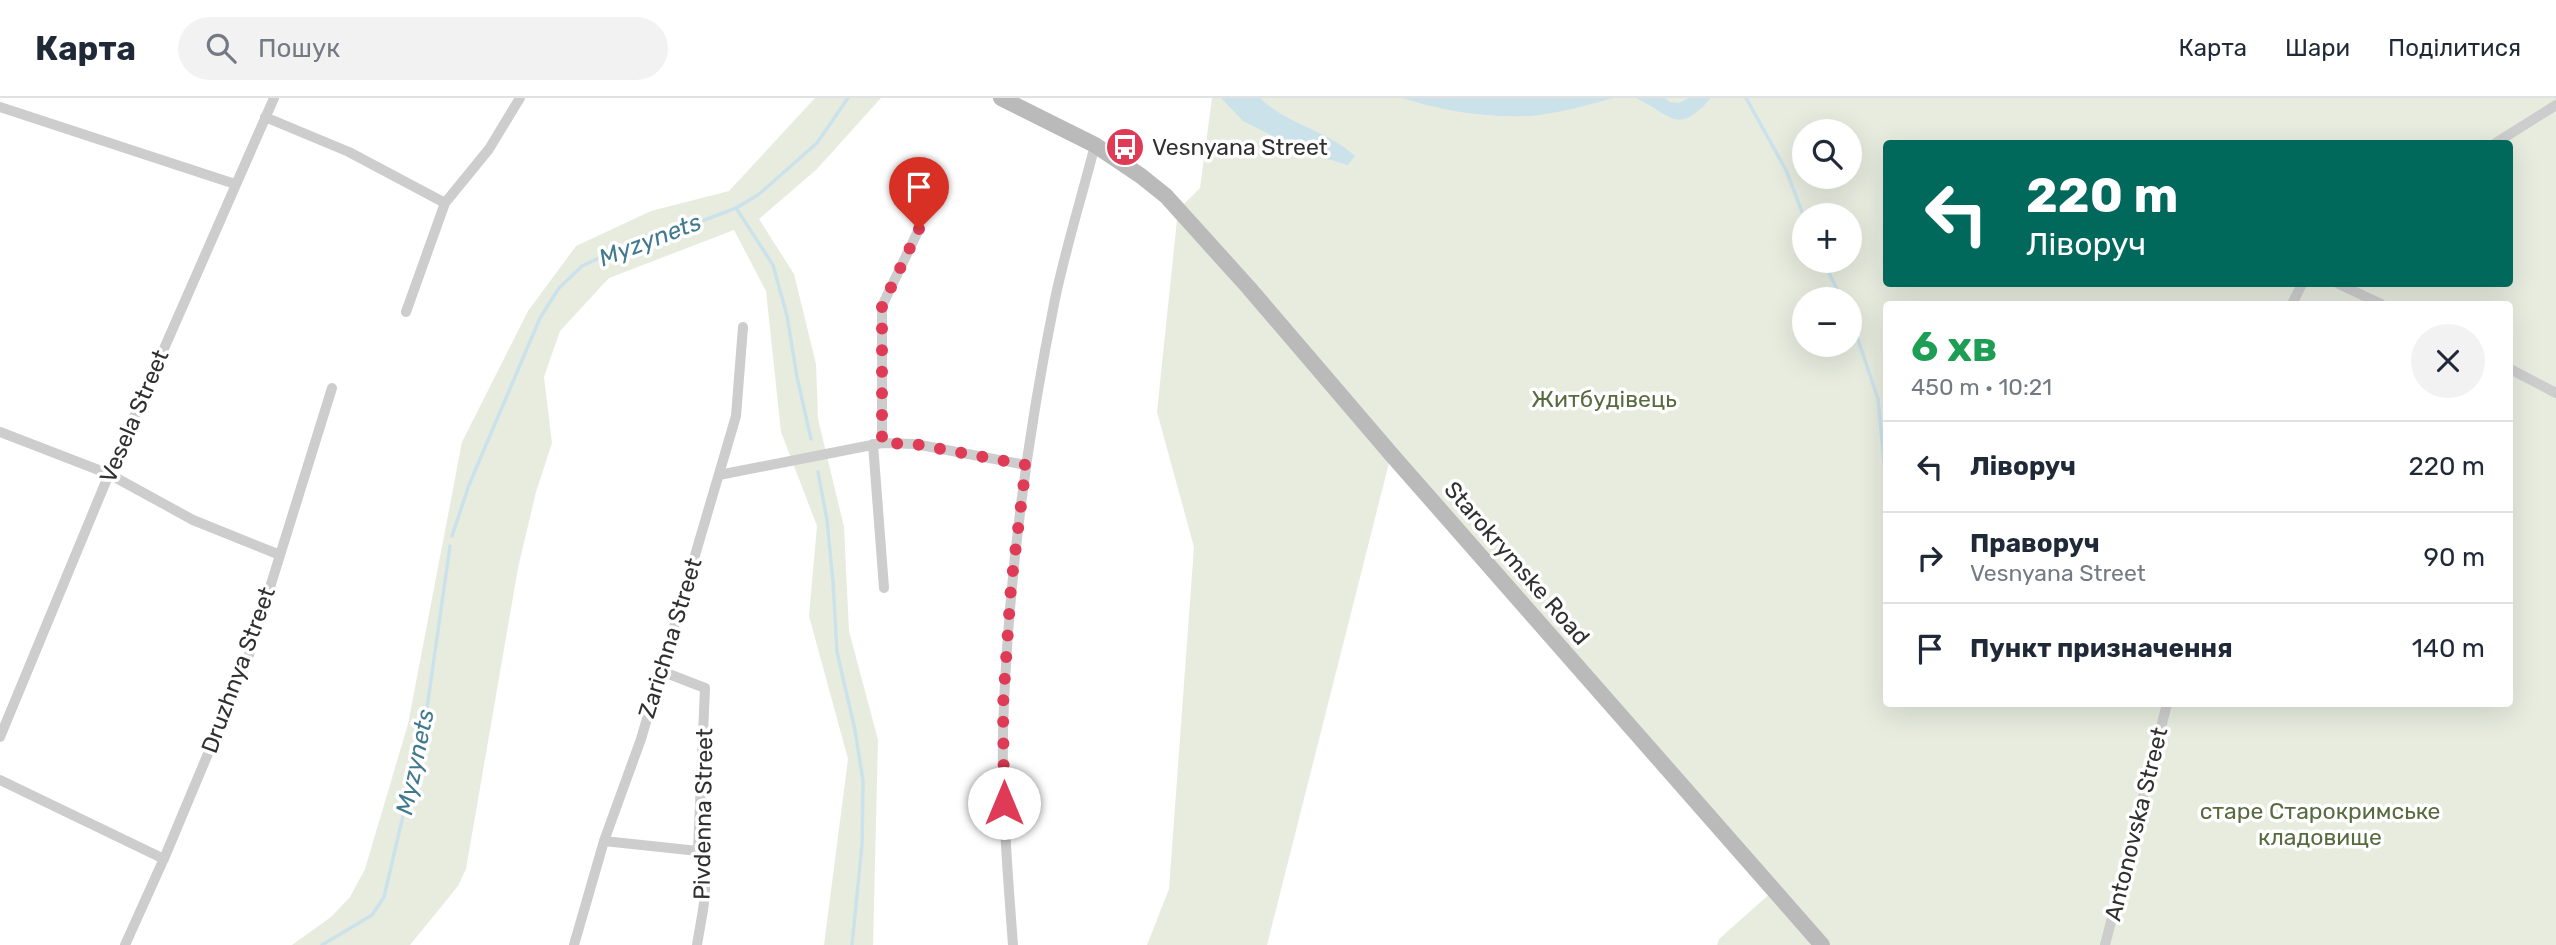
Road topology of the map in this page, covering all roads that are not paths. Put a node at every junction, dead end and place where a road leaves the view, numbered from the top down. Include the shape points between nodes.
1 (274, 98) edge
2 (520, 98) edge
3 (1001, 98) edge
4 (2556, 105) edge
5 (0, 107) edge
6 (265, 117) junction
7 (2500, 140) edge
8 (1095, 145) junction
9 (235, 184) junction
10 (445, 203) junction
11 (919, 229) dead end
12 (2345, 287) edge
13 (2375, 301) edge
14 (407, 312) dead end
15 (743, 327) dead end
16 (2513, 371) edge
17 (332, 388) dead end
18 (2556, 393) edge
19 (0, 432) edge
20 (878, 443) junction
21 (1026, 465) junction
22 (109, 474) junction
23 (719, 475) junction
24 (280, 555) junction
25 (884, 588) dead end
26 (661, 671) junction
27 (2166, 707) edge
28 (0, 737) edge
29 (0, 780) edge
30 (604, 841) junction
31 (698, 851) junction
32 (164, 859) junction
33 (125, 945) edge
34 (574, 945) edge
35 (697, 945) edge
36 (1013, 945) edge
37 (1822, 945) edge
38 (2105, 945) edge

1 - 6 street, Vesela Street
2 - 10 street via 489,149
3 - 8 street, Starokrymske Road
4 - 7 street
5 - 9 street
6 - 9 street, Vesela Street
6 - 10 street via 349,152
8 - 21 street via 1056,297
8 - 37 street, Starokrymske Road via 1141,176 1178,210 1249,288
9 - 22 street, Vesela Street
10 - 14 street
11 - 20 street via 882,306
12 - 13 street
15 - 23 street, Zarichna Street via 736,416
16 - 18 street
17 - 24 street, Druzhnya Street
19 - 22 street
20 - 21 street via 915,444
20 - 23 street
20 - 25 street
21 - 36 street via 1003,705 1004,827
22 - 24 street via 193,520
22 - 28 street, Vesela Street
23 - 26 street, Zarichna Street
24 - 32 street, Druzhnya Street via 248,658
26 - 30 street, Zarichna Street
26 - 31 street, Pivdenna Street via 705,688
27 - 38 street, Antonovska Street
29 - 32 street
30 - 31 street
30 - 34 street, Zarichna Street
31 - 35 street, Pivdenna Street via 706,883
32 - 33 street, Druzhnya Street

